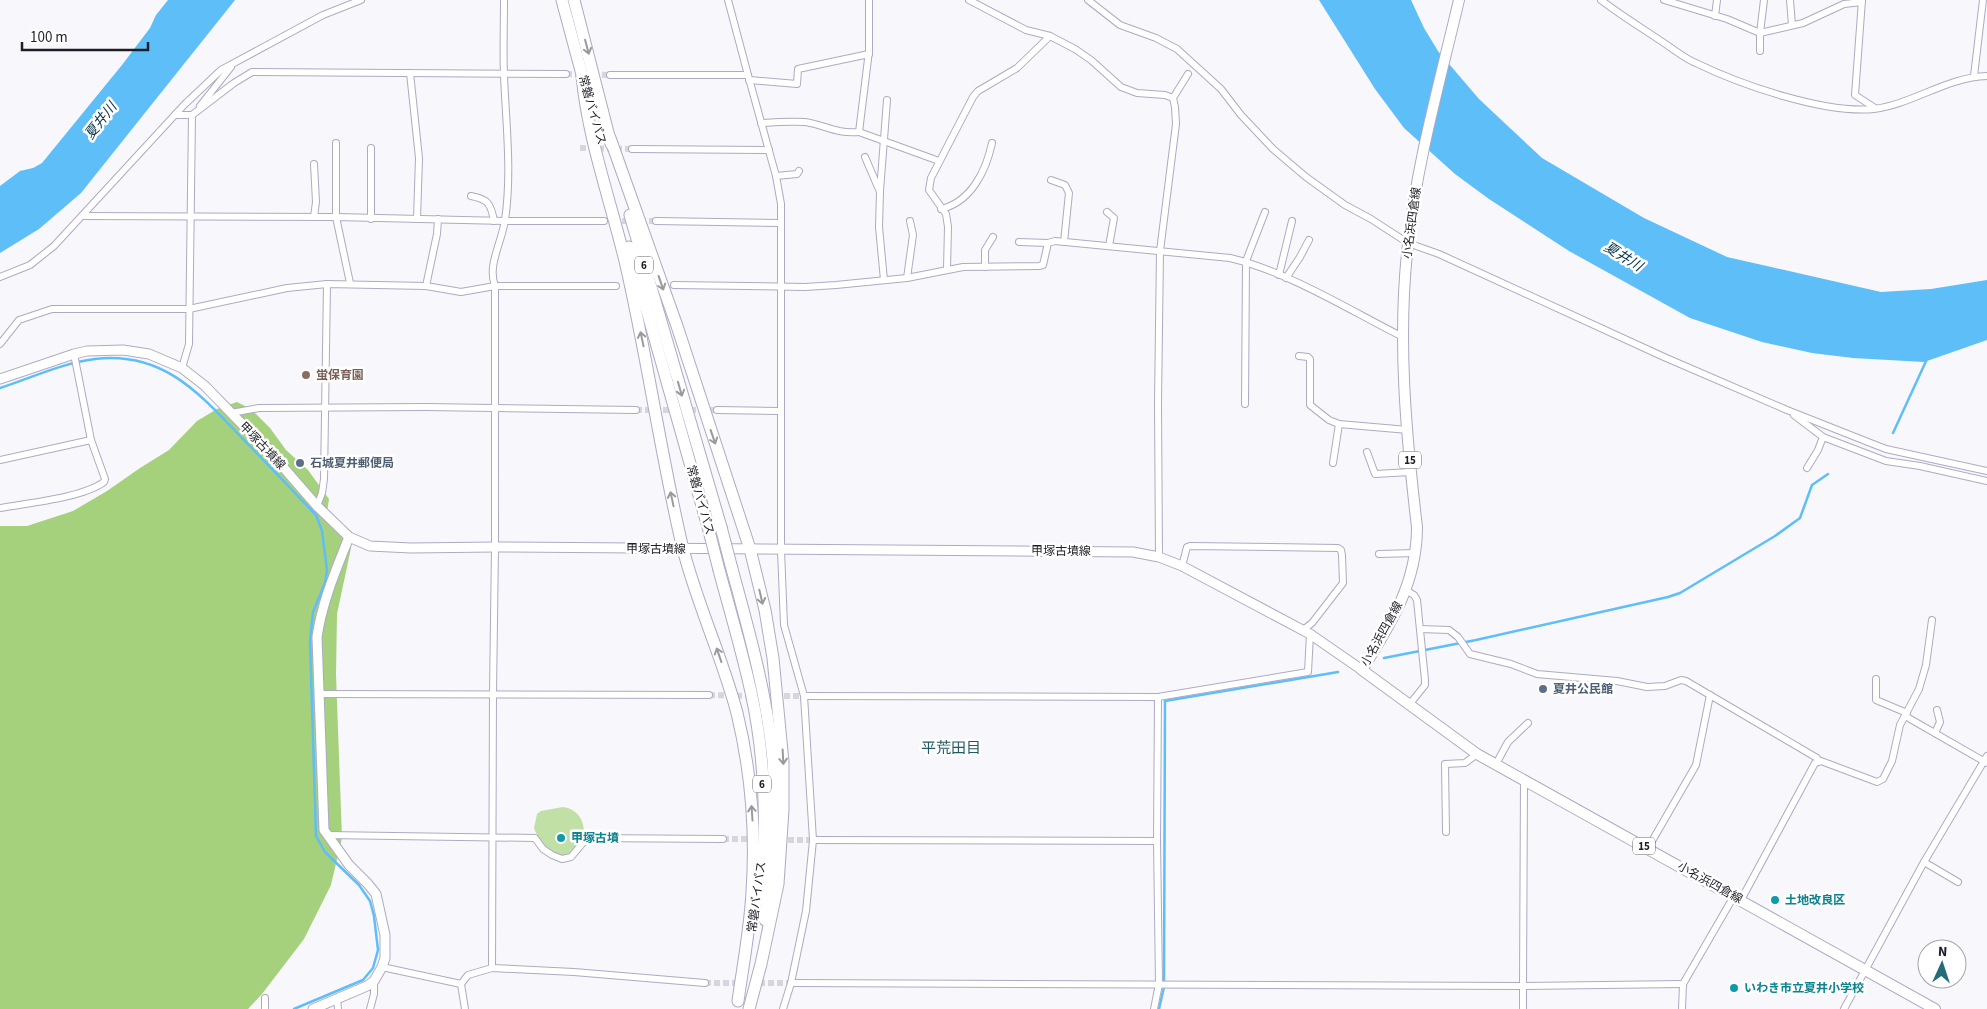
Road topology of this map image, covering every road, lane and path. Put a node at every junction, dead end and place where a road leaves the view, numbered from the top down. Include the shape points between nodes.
1 (361, 0) edge
2 (504, 0) edge
3 (562, 0) edge
4 (574, 0) edge
5 (728, 0) edge
6 (869, 0) edge
7 (970, 0) edge
8 (1088, 0) edge
9 (1460, 0) edge
10 (1601, 0) edge
11 (1664, 0) edge
12 (1717, 0) edge
13 (1764, 0) edge
14 (1790, 0) edge
15 (1983, 0) edge
16 (1862, 1) edge
17 (1677, 2) edge
18 (1715, 16) junction
19 (1792, 25) junction
20 (1760, 33) junction
21 (1050, 36) junction
22 (1760, 51) dead end
23 (869, 54) junction
24 (234, 63) junction
25 (410, 73) junction
26 (566, 74) tunnel mouth
27 (1188, 74) dead end
28 (504, 75) junction
29 (610, 75) tunnel mouth
30 (582, 76) junction
31 (1974, 76) junction
32 (1987, 76) edge
33 (749, 77) junction
34 (1173, 98) junction
35 (887, 100) dead end
36 (1876, 108) junction
37 (194, 113) junction
38 (175, 115) junction
39 (761, 123) junction
40 (859, 132) junction
41 (610, 138) junction
42 (883, 142) junction
43 (992, 143) dead end
44 (336, 144) dead end
45 (371, 148) dead end
46 (632, 149) tunnel mouth
47 (769, 150) junction
48 (865, 157) dead end
49 (940, 161) junction
50 (314, 164) dead end
51 (799, 171) dead end
52 (776, 176) junction
53 (1051, 180) dead end
54 (880, 192) junction
55 (471, 196) dead end
56 (941, 209) junction
57 (1106, 212) dead end
58 (1265, 212) dead end
59 (83, 216) junction
60 (314, 217) junction
61 (336, 217) junction
62 (192, 218) junction
63 (371, 219) junction
64 (417, 219) junction
65 (438, 219) junction
66 (494, 221) junction
67 (505, 221) junction
68 (604, 221) tunnel mouth
69 (656, 221) tunnel mouth
70 (910, 221) dead end
71 (1292, 221) dead end
72 (781, 223) junction
73 (993, 237) dead end
74 (1308, 240) dead end
75 (1408, 240) junction
76 (1019, 242) dead end
77 (1064, 242) junction
78 (1048, 243) junction
79 (1109, 246) junction
80 (1160, 251) junction
81 (1246, 261) junction
82 (984, 267) junction
83 (947, 269) junction
84 (0, 277) edge
85 (1282, 277) junction
86 (907, 278) junction
87 (884, 280) junction
88 (350, 283) junction
89 (327, 284) junction
90 (674, 285) dead end
91 (426, 286) junction
92 (495, 286) junction
93 (616, 286) dead end
94 (781, 287) junction
95 (189, 309) junction
96 (1403, 337) junction
97 (0, 344) edge
98 (75, 356) junction
99 (1299, 356) dead end
100 (182, 368) junction
101 (0, 379) edge
102 (1245, 404) dead end
103 (325, 408) junction
104 (495, 409) junction
105 (636, 410) tunnel mouth
106 (717, 410) tunnel mouth
107 (1787, 410) junction
108 (780, 411) junction
109 (230, 413) junction
110 (1339, 424) junction
111 (1408, 430) junction
112 (1823, 437) junction
113 (91, 440) junction
114 (1368, 452) dead end
115 (0, 460) edge
116 (1332, 463) dead end
117 (1807, 468) dead end
118 (1987, 471) edge
119 (1411, 472) junction
120 (1987, 481) edge
121 (317, 506) junction
122 (0, 508) edge
123 (349, 537) junction
124 (495, 547) junction
125 (683, 549) junction
126 (750, 549) junction
127 (781, 550) junction
128 (1416, 553) junction
129 (1379, 554) dead end
130 (1159, 557) junction
131 (1182, 566) junction
132 (1405, 590) junction
133 (1932, 620) dead end
134 (1420, 629) junction
135 (1307, 632) junction
136 (1362, 670) junction
137 (1876, 679) dead end
138 (319, 694) junction
139 (492, 694) junction
140 (708, 695) tunnel mouth
141 (1710, 695) junction
142 (804, 696) junction
143 (1158, 697) junction
144 (1409, 705) junction
145 (1937, 710) dead end
146 (1906, 715) junction
147 (1528, 723) dead end
148 (1936, 733) junction
149 (1477, 754) junction
150 (1986, 760) edge
151 (1819, 762) junction
152 (1496, 764) junction
153 (1524, 781) junction
154 (1446, 832) dead end
155 (328, 836) junction
156 (493, 838) junction
157 (723, 839) tunnel mouth
158 (813, 840) junction
159 (1157, 840) junction
160 (1648, 848) junction
161 (1924, 862) junction
162 (1958, 882) dead end
163 (1737, 898) junction
164 (382, 967) junction
165 (492, 968) junction
166 (1866, 970) junction
167 (374, 980) junction
168 (705, 983) tunnel mouth
169 (791, 983) junction
170 (461, 984) junction
171 (1162, 984) junction
172 (1683, 984) junction
173 (1523, 986) junction
174 (266, 998) dead end
175 (337, 998) junction
176 (739, 1006) edge
177 (265, 1009) edge
178 (312, 1009) edge
179 (338, 1009) edge
180 (370, 1009) edge
181 (465, 1009) edge
182 (749, 1009) edge
183 (783, 1009) edge
184 (1154, 1009) edge
185 (1523, 1009) edge
186 (1682, 1009) edge
187 (1844, 1009) edge
188 (1935, 1009) edge

1 - 24 street via 323,15
2 - 28 street
3 - 30 highway, 常磐バイパス / 6
4 -> 41 highway, 常磐バイパス / 6
5 - 33 street
6 - 23 street
7 - 21 street via 1026,30
8 - 75 street via 1120,25 1176,49 1220,89 1273,149 1306,177 1345,205
9 - 75 main road, 小名浜四倉線 / 15 via 1420,169
10 - 36 street via 1686,58 1704,66 1800,101 1850,110
11 - 17 street
12 - 18 street
13 - 20 street
14 - 19 street
15 - 31 street
16 - 19 street via 1844,4
16 - 36 street via 1855,95
17 - 18 street
18 - 20 street
19 - 20 street
20 - 22 street
21 - 34 street via 1091,60 1121,87 1137,93
21 - 49 street via 1017,68 973,97
23 - 33 street via 798,69 797,84
23 - 40 street
24 - 37 street
24 - 38 street via 221,70
25 - 28 street
25 - 37 street via 252,72
25 - 64 street via 419,158
26 - 28 street
27 - 34 street
28 - 67 street via 508,139
29 - 33 street
125 -> 30 highway via 640,328 585,106
30 - 176 highway, 常磐バイパス / 6, bridge via 752,693 761,759 762,877
31 - 32 street
31 - 36 street
33 - 39 street
34 - 80 street via 1176,124
35 - 42 street
37 - 38 street
37 - 62 street
38 - 59 street
39 - 40 street via 786,121 840,133
39 - 47 street
40 - 42 street
41 -> 126 highway via 677,326
41 -> 176 highway, 常磐バイパス / 6, bridge via 751,638 773,768 770,881 758,955
42 - 49 street
42 - 54 street
43 - 56 street via 986,164 970,192 963,200
44 - 61 street
45 - 63 street
46 - 47 street
47 - 52 street
48 - 54 street
49 - 56 street via 929,190
50 - 60 street
51 - 52 street via 797,174
52 - 72 street via 781,199
53 - 77 street via 1065,185 1069,194
54 - 87 street via 879,227
55 - 66 street via 486,200
56 - 83 street via 946,214 948,226
57 - 79 street via 1114,218
58 - 81 street
59 - 62 street
59 - 84 street via 30,265
60 - 61 street
60 - 62 street
61 - 63 street
61 - 88 street
62 - 95 street
63 - 64 street
64 - 65 street
65 - 66 street
65 - 91 street via 438,234
66 - 67 street
67 - 68 street
67 - 92 street via 493,268
69 - 72 street
70 - 86 street via 913,235
71 - 85 street
72 - 94 street
73 - 82 street via 985,250
74 - 85 street via 1300,257
75 - 96 main road, 小名浜四倉線 / 15
75 - 107 street
76 - 78 street
77 - 78 street
77 - 79 street
78 - 82 street via 1043,265
79 - 80 street
80 - 81 street
80 - 130 street
81 - 85 street
81 - 102 street
82 - 83 street
83 - 86 street
85 - 96 street
86 - 87 street
87 - 94 street
88 - 89 street
88 - 91 street
89 - 95 street via 287,288
89 - 103 street
90 - 94 street
91 - 92 street via 461,292
92 - 93 street
92 - 104 street
94 - 108 street
95 - 97 street via 52,309 18,320
95 - 100 street via 189,344
96 - 111 main road, 小名浜四倉線 / 15
98 - 100 main road, 甲塚古墳線 via 123,350 149,354
98 - 101 main road, 甲塚古墳線
98 - 113 street
99 - 110 street via 1310,359 1310,405
100 - 109 main road, 甲塚古墳線
103 - 104 street
103 - 109 street via 259,408
103 - 121 street via 324,479
104 - 105 street
104 - 124 street
106 - 108 street
107 - 112 street
107 - 118 street via 1886,449
108 - 127 street
109 - 121 main road, 甲塚古墳線
110 - 111 street
110 - 116 street
111 - 119 main road, 小名浜四倉線 / 15
112 - 117 street
112 - 120 street via 1886,461
113 - 115 street
113 - 122 street via 105,479 100,485 72,495
114 - 119 street via 1375,474
119 - 128 main road, 小名浜四倉線 / 15 via 1417,527
121 - 123 main road, 甲塚古墳線
123 - 124 main road, 甲塚古墳線 via 370,546
123 - 138 main road via 320,618 317,637
124 - 125 main road, 甲塚古墳線
124 - 139 street
125 - 126 main road, 甲塚古墳線
176 -> 125 highway via 753,886 754,840 749,777 726,675
126 - 127 main road, 甲塚古墳線
126 -> 182 highway via 776,682 784,810 776,898
127 - 130 main road, 甲塚古墳線 via 1105,551
127 - 142 street via 784,625
128 - 129 street
128 - 132 main road, 小名浜四倉線 / 15
130 - 131 main road, 甲塚古墳線
131 - 135 main road, 甲塚古墳線
131 - 135 street via 1190,546 1338,548 1342,555 1343,583
132 - 134 street via 1417,600
132 - 136 main road, 小名浜四倉線 / 15
133 - 146 street via 1926,665
134 - 141 street via 1449,630 1470,654 1537,674 1647,687 1665,686 1681,680
134 - 144 street via 1425,685
135 - 136 main road, 甲塚古墳線
135 - 143 street via 1308,672
136 - 144 main road, 小名浜四倉線 / 15
137 - 146 street via 1876,700
138 - 139 street
138 - 155 main road via 322,800 324,830
139 - 140 street
139 - 156 street
141 - 151 street
141 - 160 street via 1696,764
142 - 143 street
142 - 158 street
143 - 159 street
144 - 149 main road, 小名浜四倉線 / 15
145 - 148 street via 1940,722
146 - 148 street
146 - 151 street via 1883,779 1877,782
147 - 152 street via 1508,742
148 - 150 street
149 - 152 main road, 小名浜四倉線 / 15
149 - 154 street via 1466,763 1445,764
150 - 161 street
151 - 163 street via 1815,763
152 - 153 main road, 小名浜四倉線 / 15
153 - 160 main road, 小名浜四倉線 / 15
153 - 173 street
155 - 156 street
155 - 164 main road via 348,865 376,894 385,935
156 - 157 street via 535,838 543,849 562,859 571,857 587,838
156 - 165 street
158 - 159 street
158 - 169 street via 806,911
159 - 171 street
160 - 163 main road, 小名浜四倉線 / 15
161 - 162 street
161 - 166 street
163 - 166 main road, 小名浜四倉線 / 15
163 - 172 street
164 - 167 main road
164 - 170 street
165 - 168 street
165 - 170 street via 468,975
166 - 187 street
166 - 188 main road, 小名浜四倉線 / 15
167 - 175 main road
167 - 180 street
169 - 171 street
169 - 183 street
170 - 181 street
171 - 173 street
171 - 184 street
172 - 173 street
172 - 186 street
173 - 185 street
174 - 177 street
175 - 178 main road
175 - 179 street

